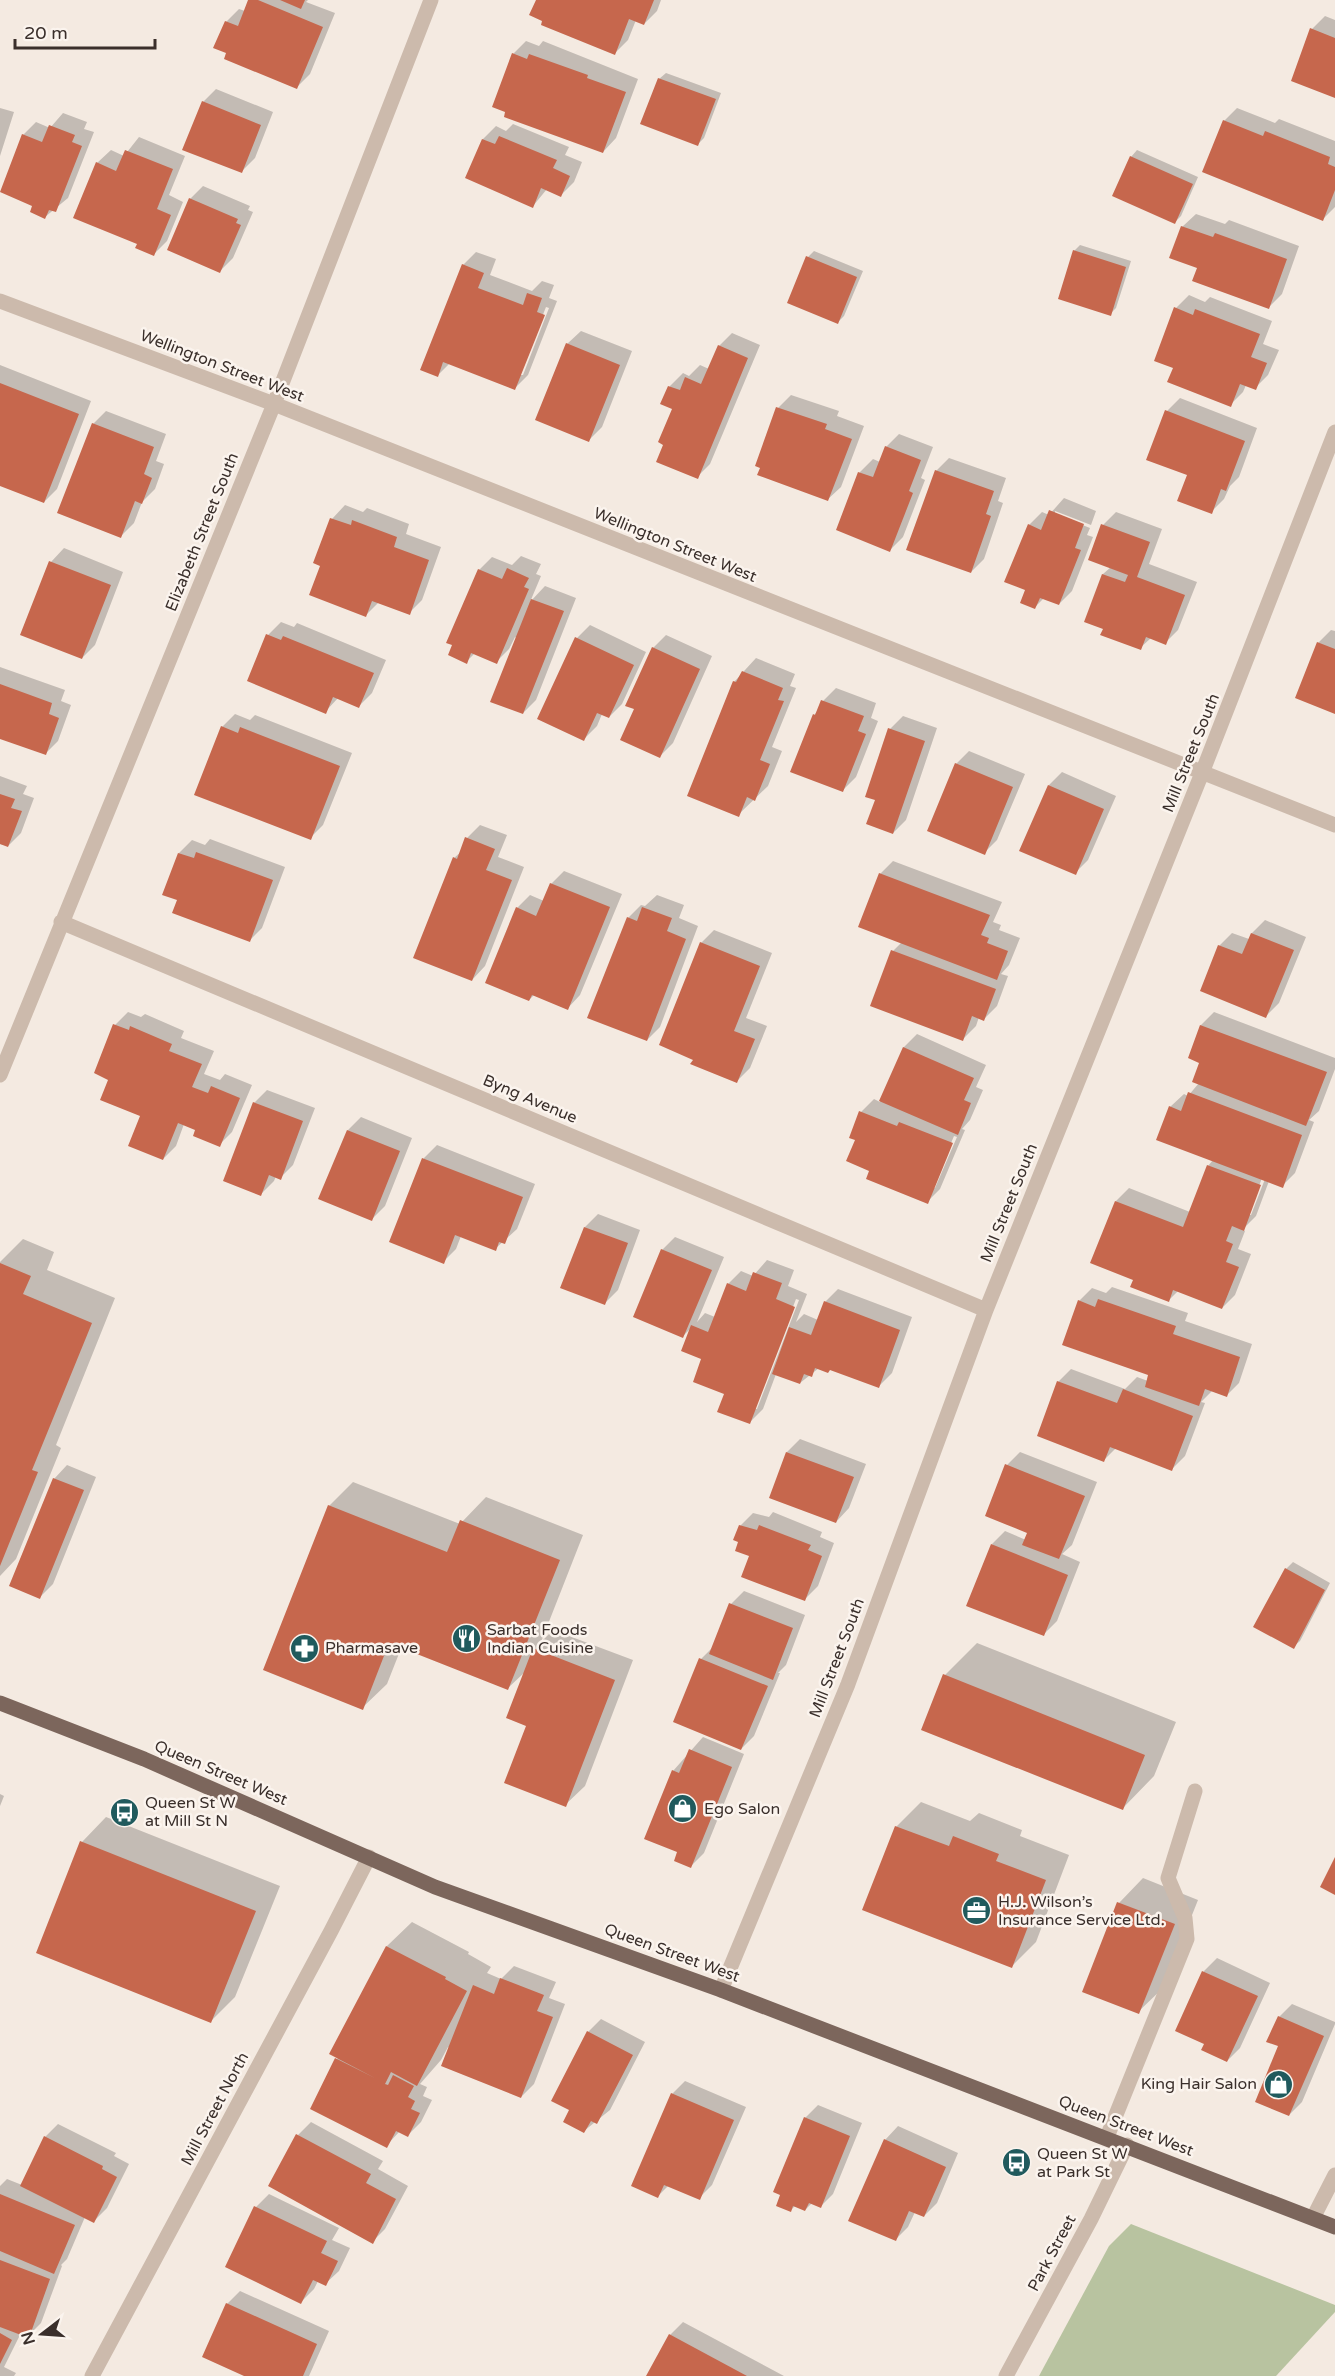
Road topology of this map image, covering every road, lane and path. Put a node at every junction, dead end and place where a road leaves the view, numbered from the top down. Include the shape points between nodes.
1 (432, 0) edge
2 (0, 301) edge
3 (274, 404) junction
4 (1335, 432) edge
5 (1202, 773) junction
6 (1335, 825) edge
7 (61, 922) junction
8 (0, 1075) edge
9 (986, 1310) junction
10 (0, 1703) edge
11 (1195, 1791) dead end
12 (369, 1857) junction
13 (722, 1990) junction
14 (1107, 2138) junction
15 (1127, 2145) junction
16 (1335, 2175) edge
17 (1313, 2218) junction
18 (1335, 2227) edge
19 (92, 2376) edge
20 (1006, 2376) edge

1 - 3 street, Elizabeth Street South
2 - 3 street, Wellington Street West
3 - 5 street, Wellington Street West
3 - 7 street, Elizabeth Street South
4 - 5 street, Mill Street South
5 - 6 street, Wellington Street West
5 - 9 street, Mill Street South
7 - 8 street, Elizabeth Street South
7 - 9 street, Byng Avenue
9 - 13 street, Mill Street South via 848,1684
10 - 12 main road, Queen Street West via 144,1759
11 - 14 street via 1168,1878 1185,1918 1187,1939
12 - 13 main road, Queen Street West via 435,1887
12 - 19 street, Mill Street North
13 - 14 main road, Queen Street West
14 - 15 main road, Queen Street West
15 - 17 main road, Queen Street West
15 - 20 street, Park Street
16 - 17 street
17 - 18 main road, Queen Street West

